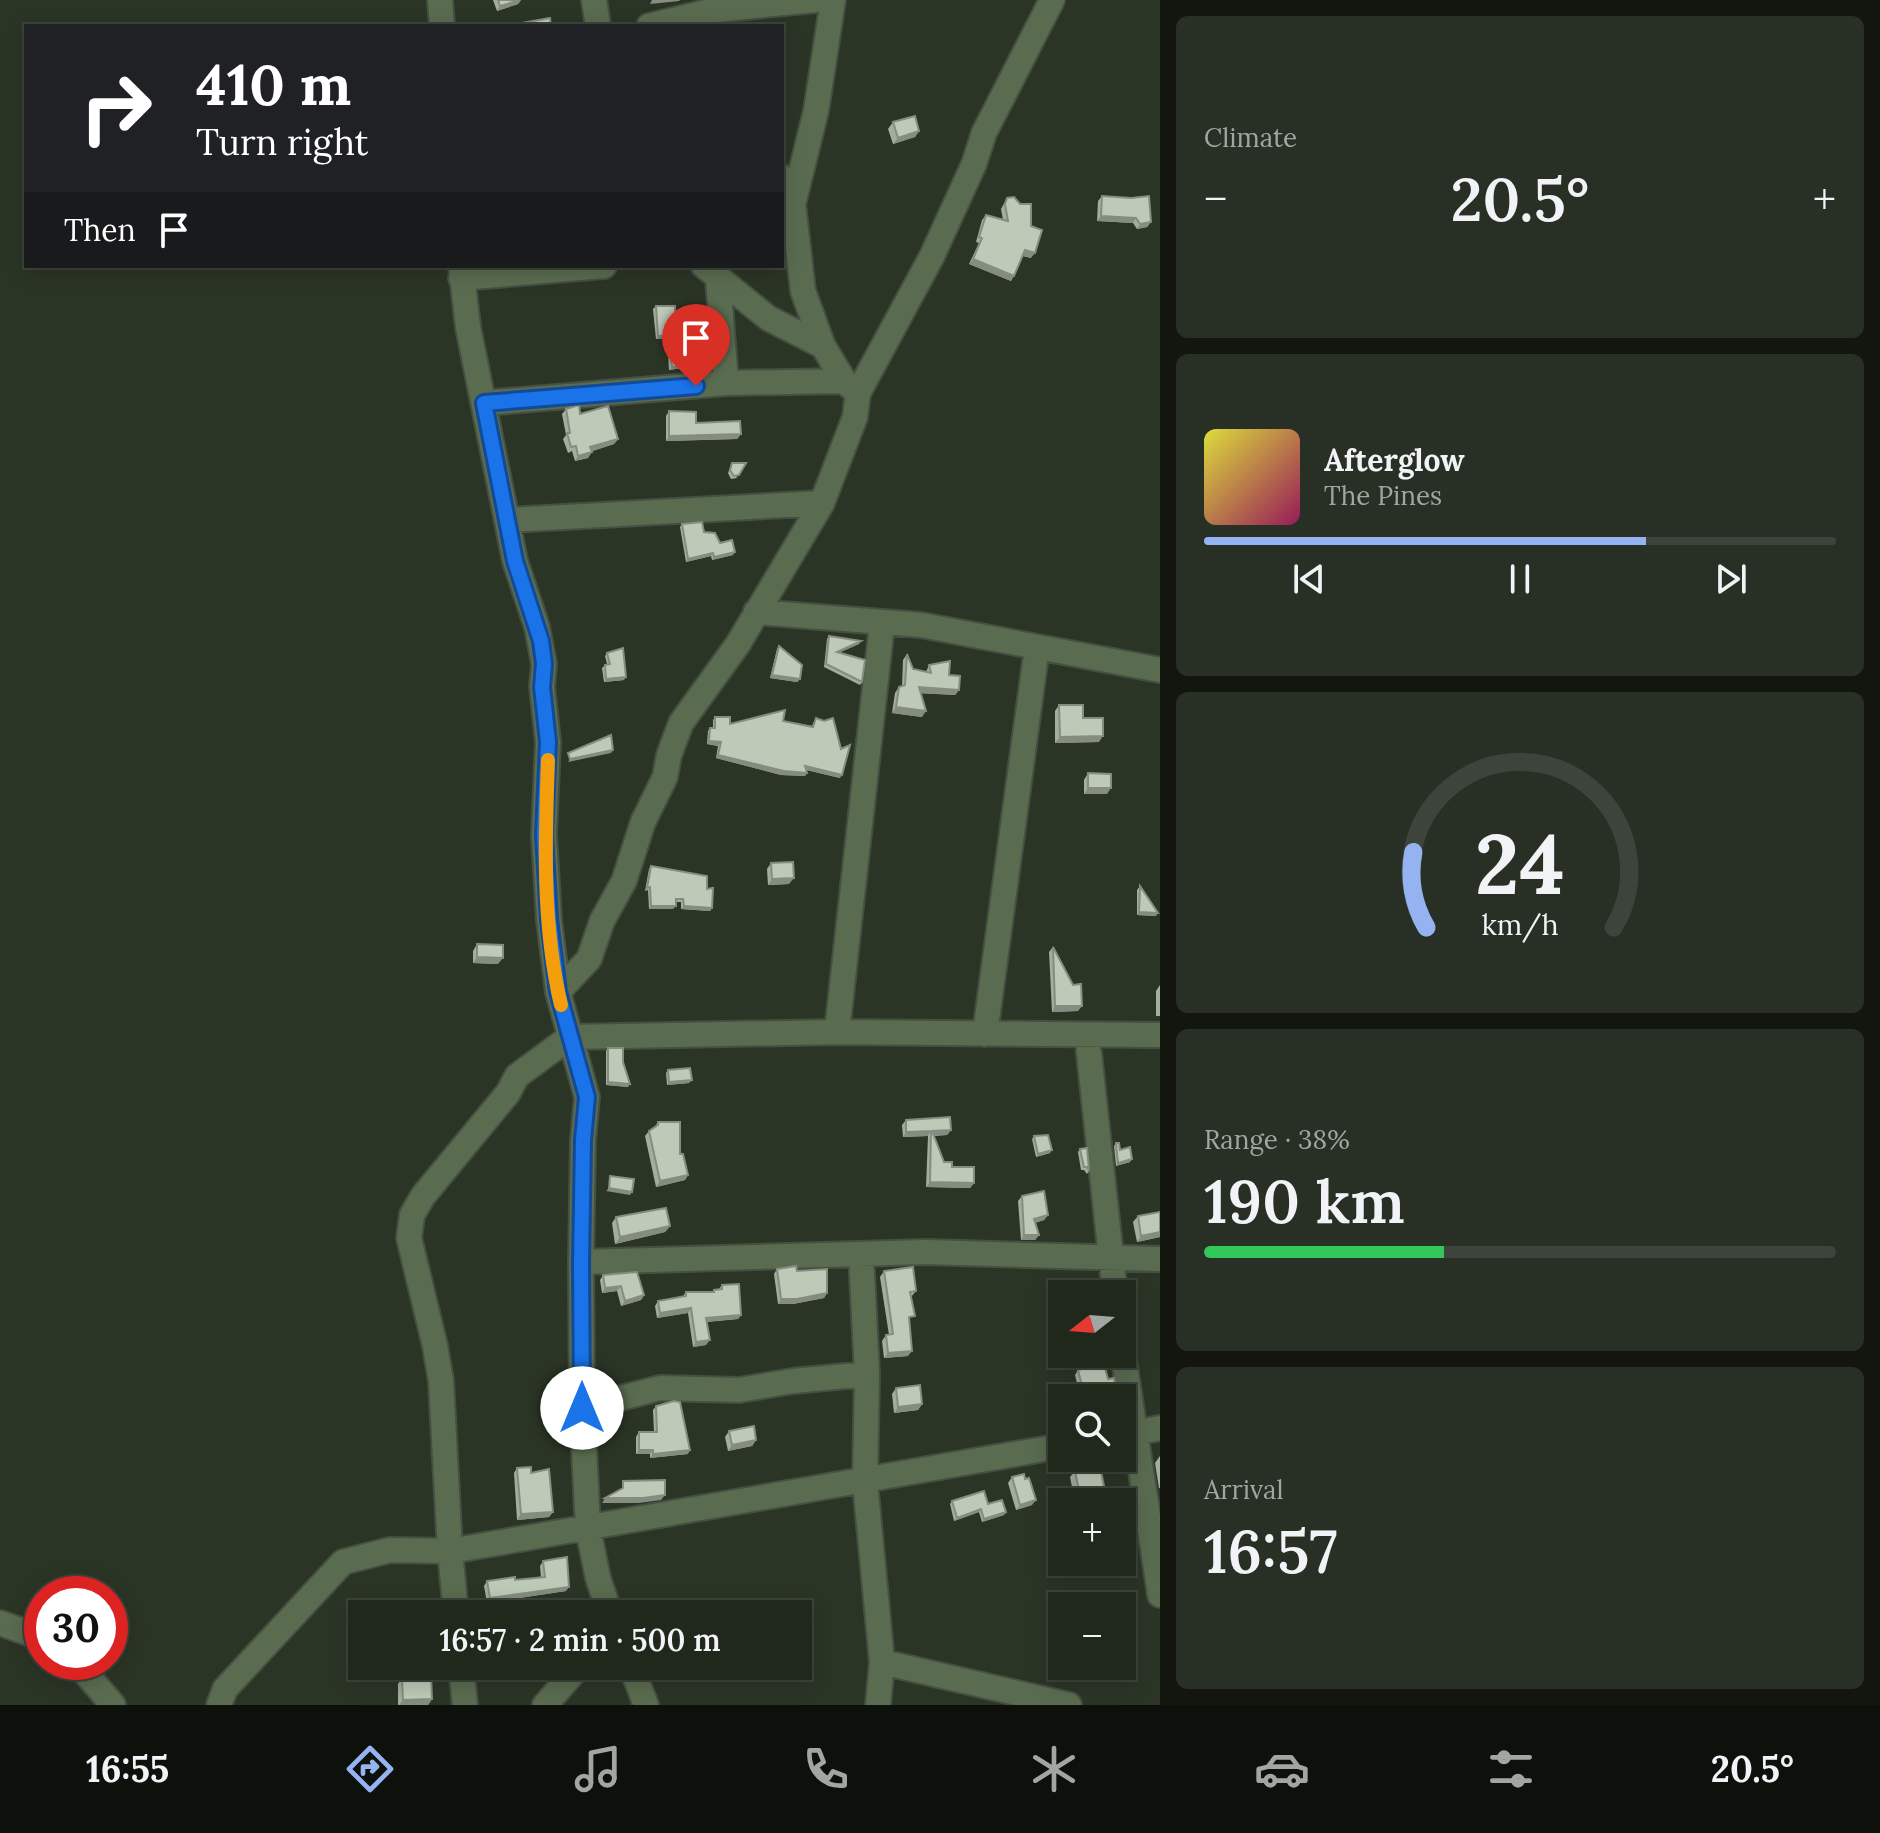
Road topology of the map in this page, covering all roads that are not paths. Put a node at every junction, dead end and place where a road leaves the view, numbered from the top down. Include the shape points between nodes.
1 (440, 0) edge
2 (594, 0) edge
3 (815, 0) edge
4 (833, 0) edge
5 (1052, 0) edge
6 (717, 12) edge
7 (442, 24) edge
8 (598, 24) edge
9 (659, 24) edge
10 (784, 182) edge
11 (793, 204) junction
12 (556, 268) edge
13 (461, 272) edge
14 (711, 272) edge
15 (823, 346) junction
16 (726, 383) junction
17 (851, 387) junction
18 (484, 403) junction
19 (822, 503) junction
20 (509, 520) junction
21 (756, 612) junction
22 (882, 624) junction
23 (1037, 647) junction
24 (1160, 670) edge
25 (558, 992) junction
26 (837, 1032) junction
27 (985, 1034) junction
28 (1087, 1035) junction
29 (1160, 1035) edge
30 (570, 1037) junction
31 (861, 1254) junction
32 (1110, 1258) junction
33 (1160, 1259) edge
34 (581, 1262) junction
35 (1113, 1280) edge
36 (867, 1374) junction
37 (582, 1408) junction
38 (1160, 1428) edge
39 (1136, 1432) edge
40 (1048, 1449) edge
41 (1136, 1472) edge
42 (865, 1482) junction
43 (588, 1529) junction
44 (450, 1551) junction
45 (1160, 1595) edge
46 (455, 1600) edge
47 (605, 1600) edge
48 (0, 1623) edge
49 (24, 1632) edge
50 (882, 1662) junction
51 (91, 1680) edge
52 (462, 1680) edge
53 (567, 1680) edge
54 (636, 1680) edge
55 (113, 1705) edge
56 (219, 1705) edge
57 (465, 1705) edge
58 (545, 1705) edge
59 (646, 1705) edge
60 (878, 1705) edge
61 (1069, 1705) edge

1 - 7 street
2 - 8 street
3 - 6 street
4 - 11 street via 816,111
5 - 17 street via 984,133 932,256
6 - 9 street
10 - 11 street
11 - 15 street via 803,291
12 - 13 street
13 - 18 street
14 - 15 street via 768,318
14 - 16 street
15 - 17 street
16 - 17 street
16 - 18 street
17 - 19 street via 855,417
18 - 20 street
19 - 20 street
19 - 21 street
20 - 25 street via 544,664 545,871
21 - 22 street
21 - 25 street via 681,723 665,777 589,959
22 - 23 street via 921,625
22 - 26 street
23 - 24 street
23 - 27 street
25 - 30 street
26 - 27 street
26 - 30 street
27 - 28 street
28 - 29 street
28 - 32 street
30 - 34 street via 587,1097
30 - 44 street via 517,1076 412,1215 409,1238 441,1381
31 - 32 street
31 - 34 street
31 - 36 street
32 - 33 street
32 - 35 street
34 - 37 street
36 - 37 street via 739,1390 660,1388
36 - 42 street
37 - 43 street
38 - 39 street
40 - 42 street
41 - 45 street
42 - 43 street
42 - 50 street
43 - 44 street
43 - 47 street
44 - 46 street
44 - 56 street via 390,1550 343,1562 225,1689
48 - 49 street
50 - 60 street
50 - 61 street
51 - 55 street
52 - 57 street
53 - 58 street
54 - 59 street

